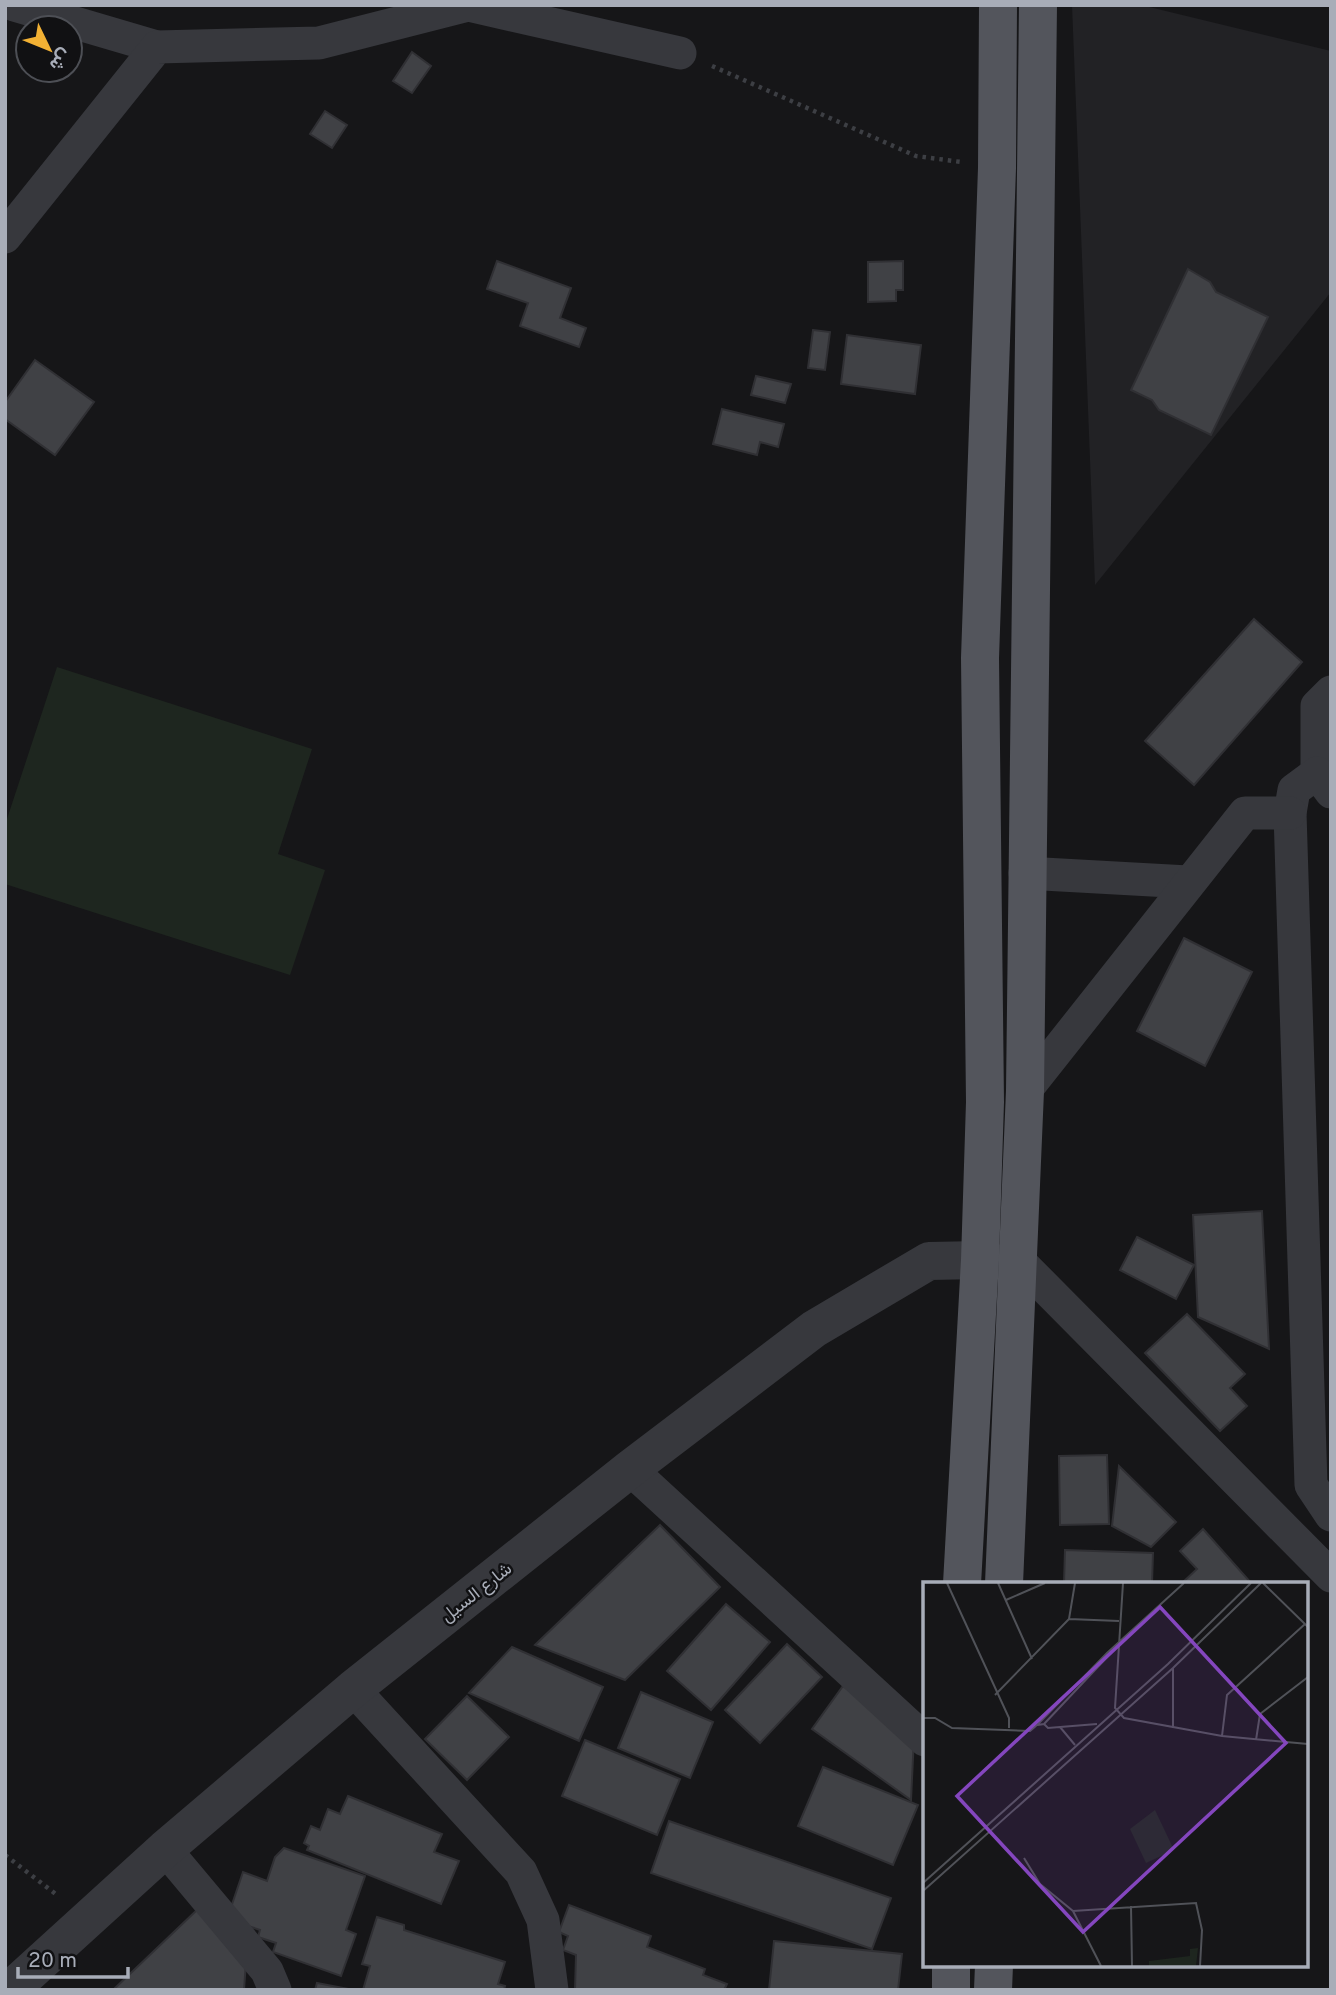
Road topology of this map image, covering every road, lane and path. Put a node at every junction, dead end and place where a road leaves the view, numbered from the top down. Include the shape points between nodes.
1 (14, 5) edge
2 (998, 5) edge
3 (1038, 5) edge
4 (157, 47) junction
5 (680, 53) joint
6 (997, 167) junction
7 (5, 237) edge
8 (1331, 692) edge
9 (1324, 782) edge
10 (1290, 813) junction
11 (1025, 873) junction
12 (1188, 882) junction
13 (1025, 1091) junction
14 (980, 1260) junction
15 (1020, 1262) junction
16 (630, 1469) junction
17 (1331, 1515) edge
18 (1331, 1576) edge
19 (962, 1582) edge
20 (1004, 1582) edge
21 (352, 1689) junction
22 (923, 1738) edge
23 (165, 1849) junction
24 (5, 1855) edge
25 (88, 1919) junction
26 (951, 1967) edge
27 (994, 1967) edge
28 (10, 1990) edge
29 (275, 1990) edge
30 (552, 1990) edge
31 (951, 1990) edge
32 (993, 1990) edge

1 - 4 street
2 - 6 main road
3 - 11 main road
4 - 5 street via 319,43 468,5
4 - 7 street
5 - 6 path via 916,156
6 - 14 main road via 980,658 985,1102
8 - 9 street via 1317,706
9 - 10 street via 1294,790
10 - 12 street via 1245,813
10 - 17 street via 1311,1485
11 - 12 street
11 - 13 main road
12 - 13 street
13 - 15 main road
14 - 15 street
14 - 16 street, شارع السيل via 929,1261 814,1328
14 - 19 main road
15 - 18 street
15 - 20 main road
16 - 21 street, شارع السيل
16 - 22 street
21 - 23 street, شارع السيل
21 - 30 street via 521,1872 543,1920
23 - 25 street, شارع السيل
23 - 29 street via 267,1971
24 - 25 path
25 - 28 street, شارع السيل
26 - 31 main road
27 - 32 main road

